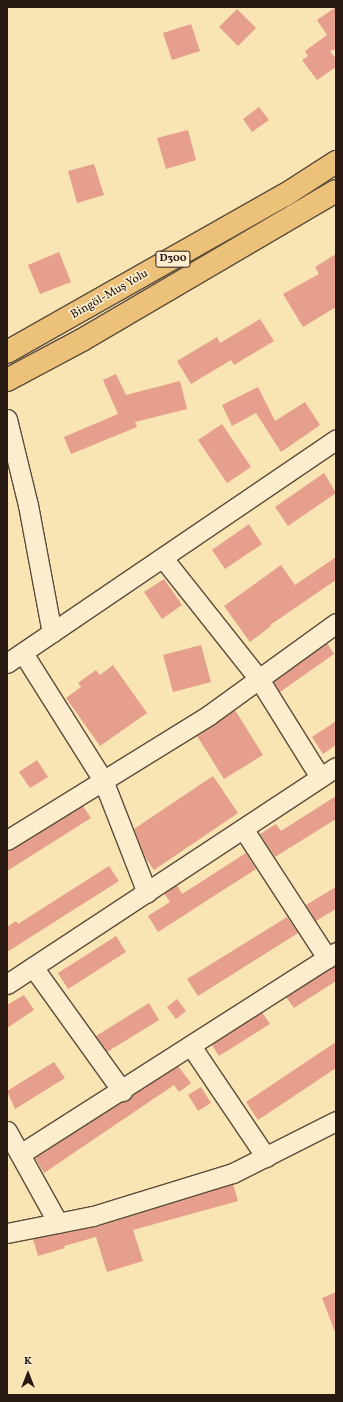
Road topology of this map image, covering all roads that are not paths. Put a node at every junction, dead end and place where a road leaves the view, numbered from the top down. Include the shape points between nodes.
1 (336, 162) edge
2 (336, 191) edge
3 (7, 352) edge
4 (7, 380) edge
5 (7, 419) edge
6 (336, 439) edge
7 (163, 558) junction
8 (336, 623) edge
9 (52, 633) junction
10 (23, 653) junction
11 (7, 663) edge
12 (259, 679) junction
13 (336, 767) edge
14 (320, 777) junction
15 (103, 780) junction
16 (244, 830) junction
17 (7, 840) edge
18 (147, 893) junction
19 (332, 955) edge
20 (33, 967) junction
21 (7, 984) edge
22 (192, 1046) junction
23 (122, 1091) junction
24 (336, 1121) edge
25 (7, 1131) edge
26 (22, 1153) junction
27 (266, 1157) junction
28 (58, 1223) junction
29 (7, 1233) edge

1 - 3 highway, Bingöl-Muş Yolu / D300 via 285,195
2 - 4 highway, Bingöl-Muş Yolu / D300 via 82,340
5 - 9 street via 28,505
6 - 7 street
7 - 9 street
7 - 12 street
8 - 12 street
9 - 10 street
10 - 11 street
10 - 15 street
12 - 14 street
12 - 15 street via 210,715
13 - 14 street
14 - 16 street
15 - 17 street
15 - 18 street
16 - 18 street
16 - 19 street
18 - 20 street
19 - 22 street
20 - 21 street
20 - 23 street
22 - 23 street
22 - 27 street
23 - 26 street
24 - 27 street
25 - 26 street
26 - 28 street
27 - 28 street via 233,1173 93,1216
28 - 29 street

